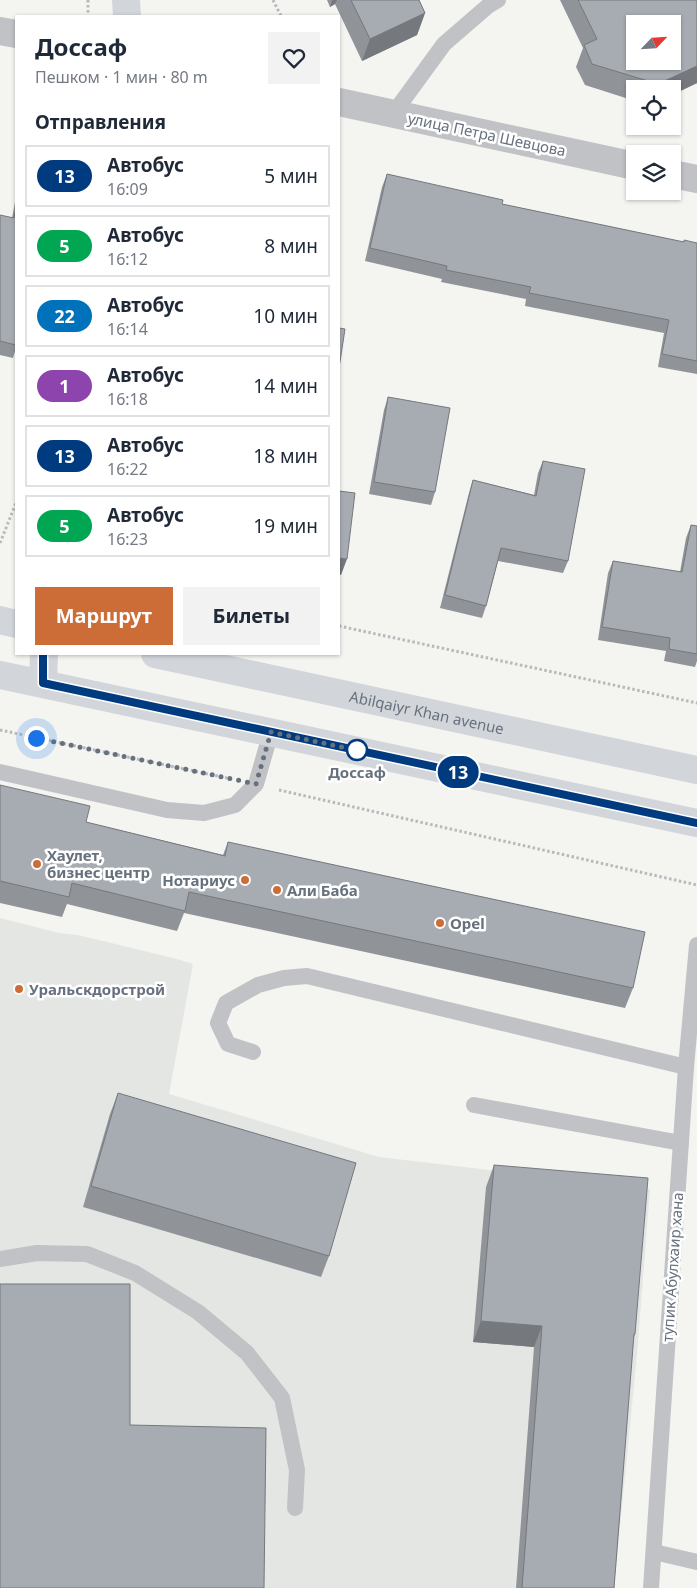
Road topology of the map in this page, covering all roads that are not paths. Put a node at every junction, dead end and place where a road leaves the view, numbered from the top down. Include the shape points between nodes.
1 (126, 0) edge
2 (498, 0) edge
3 (127, 15) edge
4 (0, 31) edge
5 (15, 34) edge
6 (340, 102) edge
7 (393, 114) junction
8 (626, 164) edge
9 (681, 176) edge
10 (697, 179) edge
11 (0, 620) edge
12 (15, 624) edge
13 (44, 655) edge
14 (160, 655) edge
15 (0, 675) edge
16 (43, 683) junction
17 (271, 732) junction
18 (697, 770) edge
19 (0, 772) edge
20 (697, 823) edge
21 (697, 945) edge
22 (253, 1052) dead end
23 (686, 1067) junction
24 (474, 1105) dead end
25 (680, 1143) junction
26 (0, 1259) edge
27 (296, 1508) dead end
28 (654, 1552) junction
29 (697, 1562) edge
30 (651, 1588) edge

1 - 3 main road
2 - 7 lane via 444,44
4 - 5 street
6 - 7 street, улица Петра Шевцова
7 - 8 street, улица Петра Шевцова
9 - 10 street
11 - 12 main road
13 - 16 main road
14 - 18 main road, Abilqaiyr Khan avenue
15 - 16 main road
16 - 17 main road
17 - 19 lane via 256,784 235,805 204,813 167,810
17 - 20 main road
21 - 23 lane, тупик Абулхаир хана
22 - 23 lane via 228,1044 218,1024 226,1003 258,985 306,976
23 - 25 lane, тупик Абулхаир хана
24 - 25 lane
25 - 28 lane, тупик Абулхаир хана
26 - 27 lane via 37,1252 87,1254 135,1273 198,1312 247,1353 282,1398 297,1470
28 - 29 lane
28 - 30 lane, тупик Абулхаир хана

